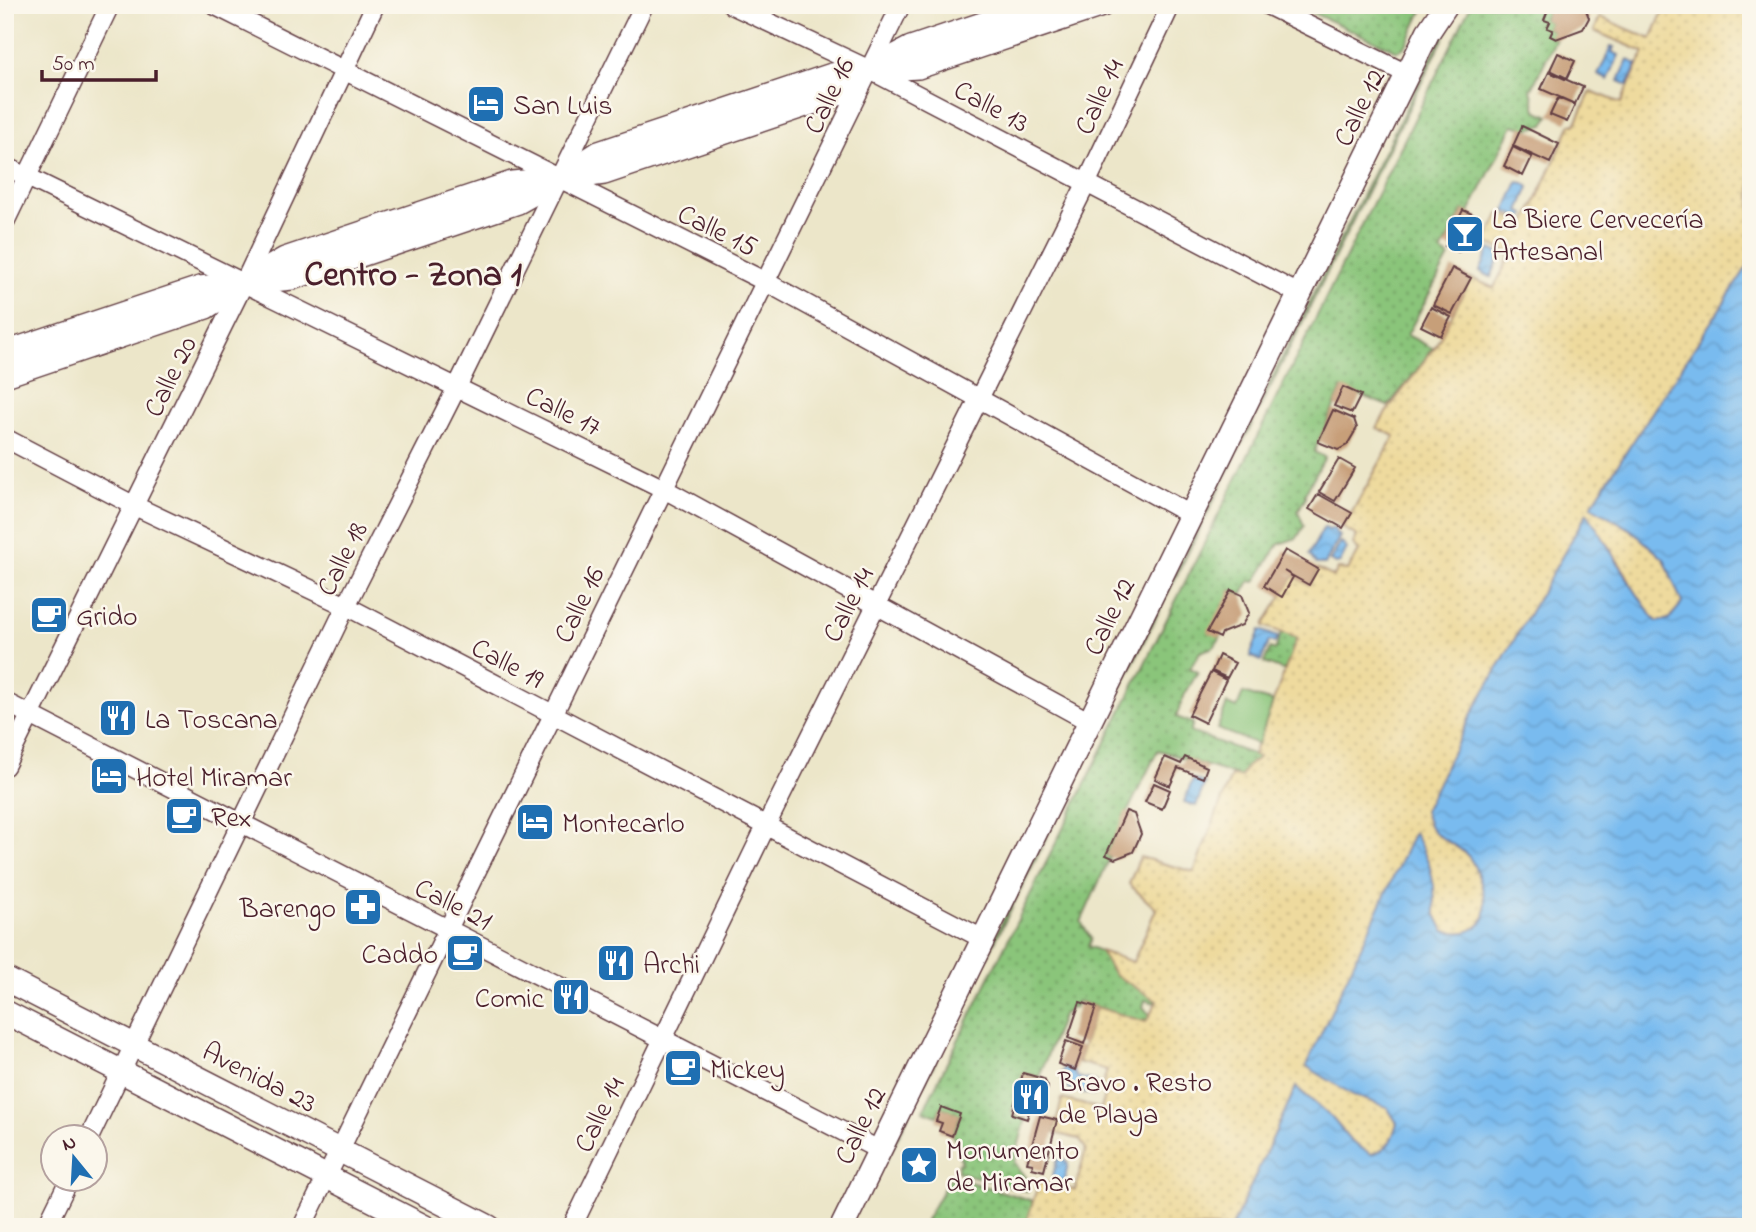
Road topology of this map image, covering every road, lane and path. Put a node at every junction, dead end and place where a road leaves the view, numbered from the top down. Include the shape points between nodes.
1 (110, 5) edge
2 (214, 5) edge
3 (375, 5) edge
4 (644, 5) edge
5 (732, 5) edge
6 (901, 5) edge
7 (1039, 5) edge
8 (1102, 5) edge
9 (1171, 5) edge
10 (1267, 5) edge
11 (1436, 5) edge
12 (1446, 5) edge
13 (1428, 32) junction
14 (343, 70) junction
15 (870, 70) junction
16 (1407, 74) junction
17 (5, 166) edge
18 (27, 177) junction
19 (559, 179) junction
20 (1086, 184) junction
21 (5, 222) edge
22 (766, 282) junction
23 (244, 283) junction
24 (1299, 294) junction
25 (5, 353) edge
26 (5, 374) edge
27 (457, 387) junction
28 (979, 399) junction
29 (5, 438) edge
30 (664, 489) junction
31 (135, 506) junction
32 (1191, 515) junction
33 (346, 606) junction
34 (876, 606) junction
35 (5, 702) edge
36 (553, 715) junction
37 (30, 716) junction
38 (1090, 722) junction
39 (5, 766) edge
40 (241, 823) junction
41 (767, 824) junction
42 (448, 929) junction
43 (983, 939) junction
44 (5, 979) edge
45 (5, 1012) edge
46 (664, 1040) junction
47 (134, 1045) junction
48 (121, 1071) junction
49 (96, 1124) edge
50 (339, 1150) junction
51 (879, 1150) junction
52 (327, 1176) junction
53 (62, 1194) edge
54 (46, 1227) edge
55 (302, 1227) edge
56 (425, 1227) edge
57 (489, 1227) edge
58 (572, 1227) edge
59 (842, 1227) edge

1 - 18 street
2 - 14 street, Calle 15
3 - 14 street, Calle 20
4 - 19 street, Calle 18
5 - 15 street, Calle 13
6 - 15 street, Calle 16
7 - 15 main road via 911,48
8 - 15 main road via 918,67
9 - 20 street, Calle 14
10 - 16 street
11 - 13 main road
12 - 13 main road
13 - 16 main road, Calle 12
14 - 19 street, Calle 15
14 - 23 street, Calle 20
15 - 19 main road via 838,94 604,173
15 - 20 street, Calle 13
15 - 22 street, Calle 16
16 - 24 main road, Calle 12
17 - 18 street, Calle 17
18 - 21 street
18 - 23 street, Calle 17
19 - 22 street, Calle 15
19 - 23 main road via 518,202 292,278
19 - 27 street, Calle 18
20 - 24 street, Calle 13
20 - 28 street, Calle 14
22 - 28 street, Calle 15
22 - 30 street, Calle 16
23 - 25 main road via 200,288
23 - 26 main road via 206,307
23 - 27 street, Calle 17
23 - 31 street, Calle 20
24 - 32 main road, Calle 12
27 - 30 street, Calle 17
27 - 33 street, Calle 18
28 - 32 street, Calle 15
28 - 34 street, Calle 14
29 - 31 street, Calle 19
30 - 34 street, Calle 17
30 - 36 street, Calle 16
31 - 33 street, Calle 19
31 - 37 street, Calle 20
32 - 38 main road, Calle 12
33 - 36 street, Calle 19
33 - 40 street, Calle 18
34 - 38 street, Calle 17
34 - 41 street, Calle 14
35 - 37 street, Calle 21
36 - 41 street, Calle 19
36 - 42 street, Calle 16
37 - 39 street, Calle 20
37 - 40 street, Calle 21
38 - 43 main road, Calle 12
40 - 42 street, Calle 21
40 - 47 street, Calle 18
41 - 43 street, Calle 19
41 - 46 street, Calle 14
42 - 46 street, Calle 21
42 - 50 street, Calle 16
43 - 51 main road, Calle 12
44 - 47 main road, Avenida 23
45 - 48 main road, Avenida 23
46 - 51 street, Calle 21
46 - 58 street, Calle 14
47 - 48 street, Calle 18
47 - 50 main road, Avenida 23
48 - 49 street, Calle 18
48 - 52 main road, Avenida 23
50 - 52 street, Calle 16
50 - 57 main road, Avenida 23
51 - 59 main road, Calle 12
52 - 55 street, Calle 16
52 - 56 main road, Avenida 23
53 - 54 street

